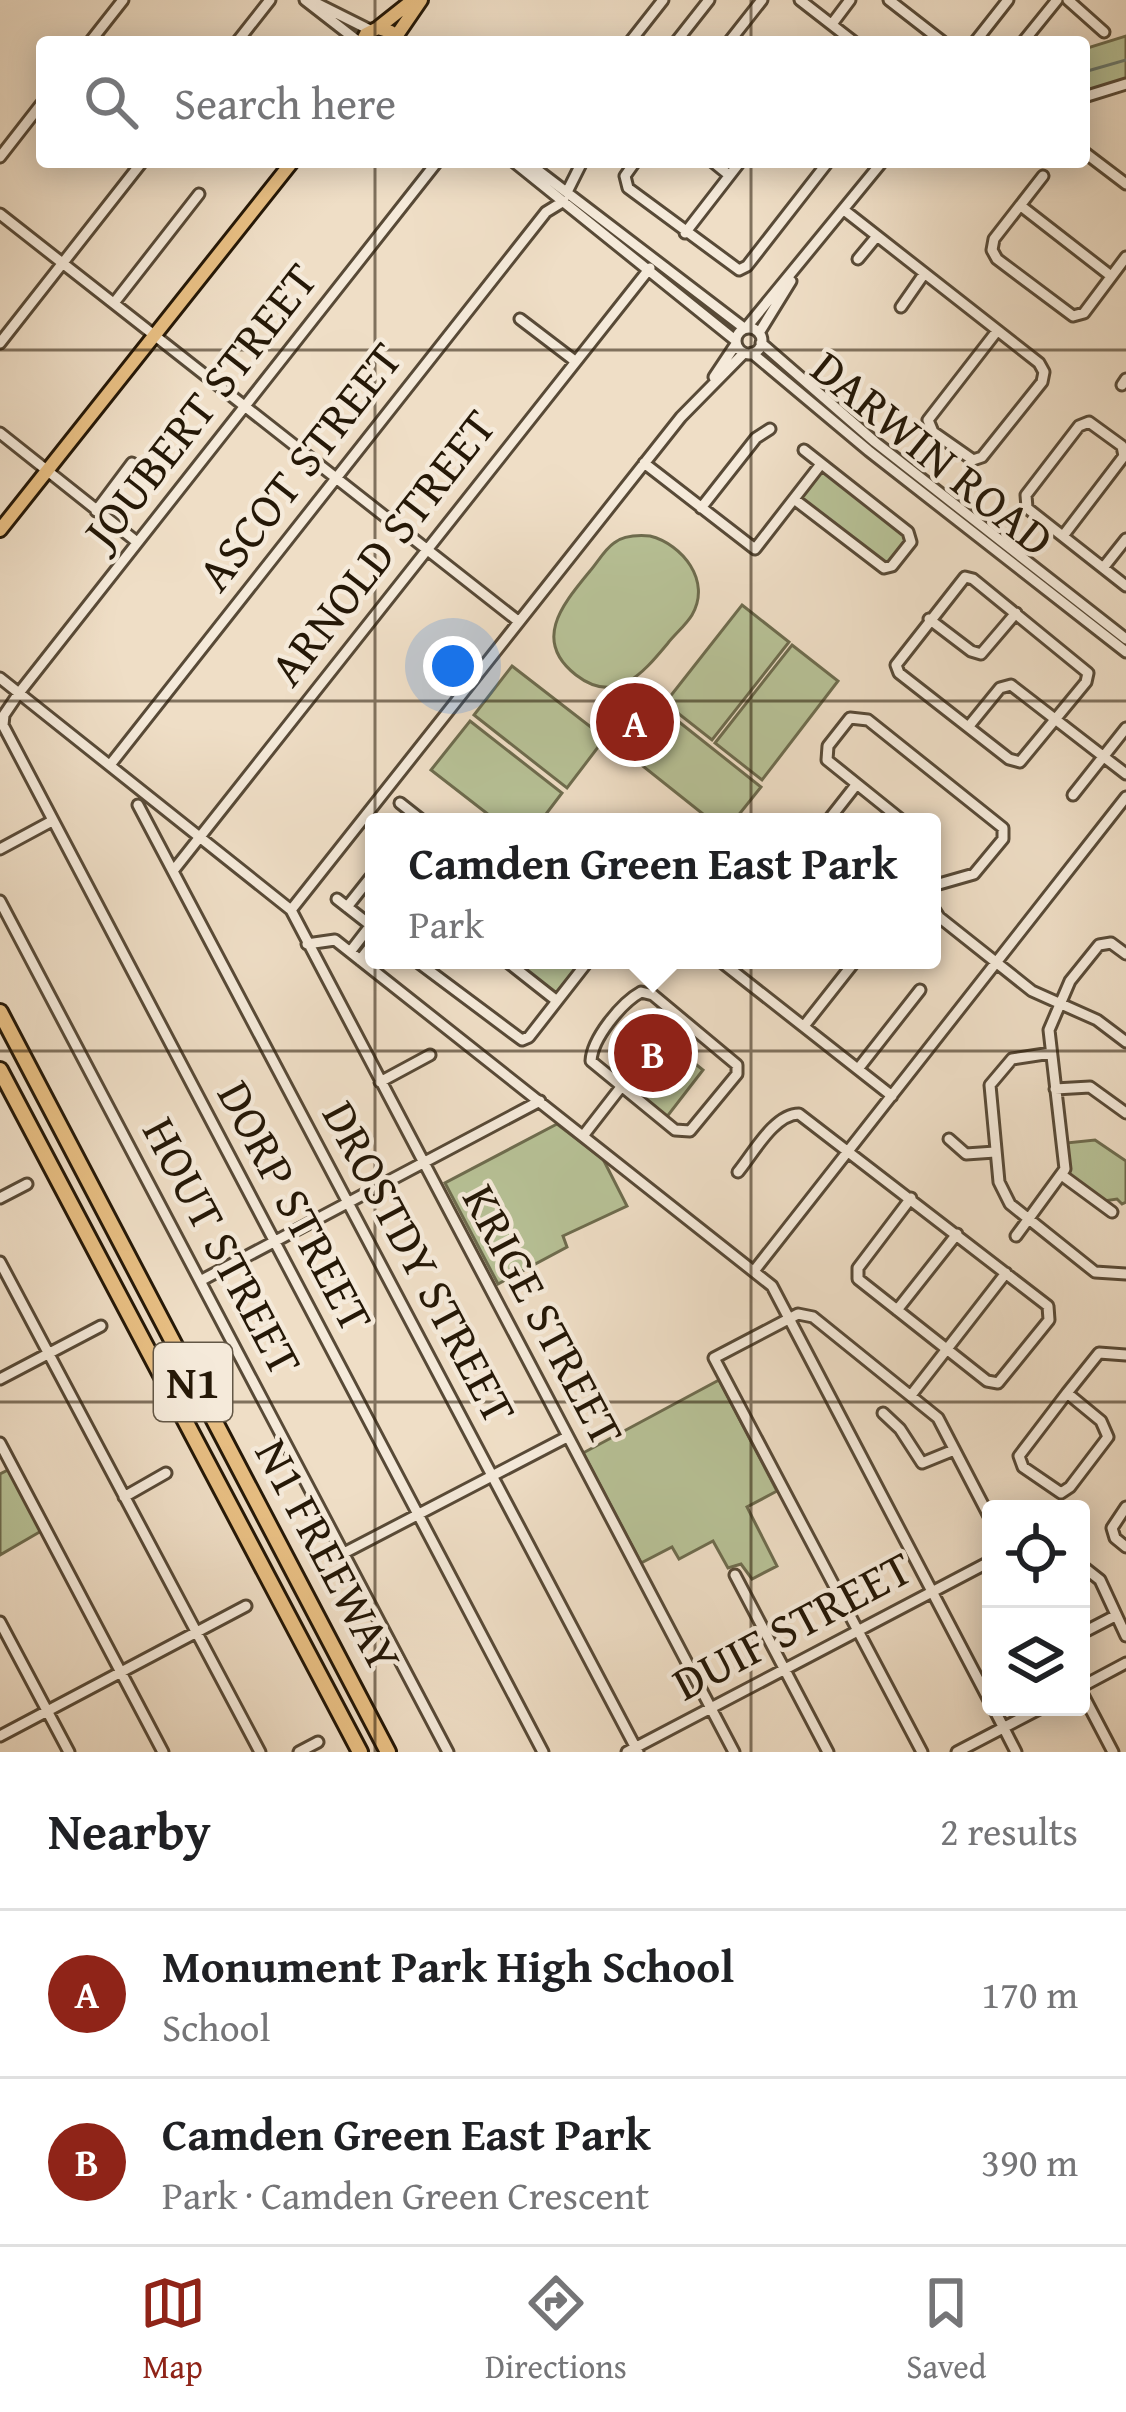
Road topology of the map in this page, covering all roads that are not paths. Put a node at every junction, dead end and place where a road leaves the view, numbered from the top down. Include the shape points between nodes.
1 (123, 0) edge
2 (270, 0) edge
3 (308, 0) edge
4 (417, 0) edge
5 (663, 0) edge
6 (709, 0) edge
7 (762, 0) edge
8 (800, 0) edge
9 (850, 0) edge
10 (889, 0) edge
11 (1008, 0) edge
12 (1057, 0) edge
13 (1068, 0) edge
14 (832, 24) junction
15 (1103, 32) dead end
16 (95, 36) edge
17 (242, 36) edge
18 (367, 36) edge
19 (398, 36) edge
20 (635, 36) edge
21 (681, 36) edge
22 (739, 36) edge
23 (847, 36) edge
24 (935, 36) edge
25 (980, 36) edge
26 (1028, 36) edge
27 (1126, 84) edge
28 (1090, 95) edge
29 (36, 111) edge
30 (0, 157) edge
31 (1090, 157) edge
32 (137, 168) edge
33 (287, 168) edge
34 (432, 168) edge
35 (523, 168) edge
36 (533, 168) edge
37 (577, 168) edge
38 (578, 168) edge
39 (630, 168) edge
40 (720, 168) edge
41 (735, 168) edge
42 (823, 168) edge
43 (877, 168) edge
44 (729, 175) junction
45 (1043, 176) dead end
46 (1126, 184) edge
47 (553, 187) junction
48 (199, 194) dead end
49 (566, 196) junction
50 (1021, 206) junction
51 (844, 210) junction
52 (546, 212) junction
53 (0, 214) edge
54 (685, 232) junction
55 (877, 236) junction
56 (1126, 257) edge
57 (858, 260) dead end
58 (62, 264) junction
59 (650, 268) junction
60 (795, 270) junction
61 (924, 274) junction
62 (1111, 277) junction
63 (114, 303) junction
64 (901, 307) dead end
65 (520, 319) dead end
66 (745, 328) junction
67 (997, 331) junction
68 (154, 335) junction
69 (760, 338) junction
70 (0, 343) edge
71 (742, 347) junction
72 (574, 361) junction
73 (244, 407) junction
74 (770, 429) dead end
75 (0, 433) edge
76 (804, 450) dead end
77 (133, 463) dead end
78 (644, 464) junction
79 (821, 464) junction
80 (46, 471) junction
81 (335, 478) junction
82 (794, 499) junction
83 (701, 508) junction
84 (96, 511) junction
85 (0, 530) edge
86 (1063, 536) junction
87 (1126, 539) edge
88 (137, 542) junction
89 (427, 549) junction
90 (1103, 568) junction
91 (1126, 586) edge
92 (1016, 613) junction
93 (929, 619) junction
94 (518, 621) junction
95 (1126, 639) edge
96 (1126, 652) edge
97 (0, 678) edge
98 (19, 693) junction
99 (1057, 719) junction
100 (969, 726) junction
101 (1126, 728) edge
102 (1103, 756) junction
103 (110, 765) junction
104 (1126, 774) edge
105 (856, 784) junction
106 (1073, 795) dead end
107 (1126, 797) edge
108 (400, 803) dead end
109 (138, 805) dead end
110 (368, 813) edge
111 (413, 813) edge
112 (834, 813) edge
113 (893, 813) edge
114 (365, 817) edge
115 (52, 821) junction
116 (201, 836) junction
117 (0, 849) edge
118 (173, 872) junction
119 (941, 883) edge
120 (365, 884) edge
121 (337, 899) dead end
122 (0, 902) edge
123 (347, 907) junction
124 (292, 910) junction
125 (941, 919) edge
126 (365, 921) edge
127 (365, 933) edge
128 (307, 944) junction
129 (350, 952) junction
130 (365, 954) edge
131 (1126, 954) edge
132 (360, 960) junction
133 (996, 963) junction
134 (365, 964) edge
135 (371, 969) edge
136 (431, 969) edge
137 (516, 969) edge
138 (582, 969) edge
139 (731, 969) edge
140 (849, 969) edge
141 (920, 990) dead end
142 (557, 1001) junction
143 (1060, 1003) junction
144 (1, 1012) edge
145 (804, 1026) junction
146 (1126, 1042) edge
147 (1051, 1053) junction
148 (430, 1055) dead end
149 (858, 1069) junction
150 (0, 1070) edge
151 (380, 1082) junction
152 (621, 1087) junction
153 (1055, 1089) junction
154 (892, 1096) junction
155 (540, 1101) junction
156 (1126, 1113) edge
157 (583, 1136) junction
158 (949, 1139) dead end
159 (849, 1150) junction
160 (995, 1151) junction
161 (423, 1163) junction
162 (738, 1172) dead end
163 (1063, 1176) junction
164 (28, 1184) dead end
165 (0, 1198) edge
166 (911, 1198) junction
167 (348, 1203) junction
168 (1112, 1212) dead end
169 (1029, 1219) junction
170 (957, 1234) junction
171 (1016, 1236) dead end
172 (274, 1241) junction
173 (0, 1262) edge
174 (754, 1271) junction
175 (1006, 1273) junction
176 (1126, 1274) edge
177 (200, 1281) junction
178 (897, 1310) junction
179 (789, 1318) junction
180 (101, 1326) dead end
181 (946, 1349) junction
182 (48, 1354) junction
183 (1126, 1355) edge
184 (0, 1379) edge
185 (1067, 1393) junction
186 (911, 1394) junction
187 (883, 1413) dead end
188 (567, 1437) junction
189 (0, 1443) edge
190 (954, 1450) junction
191 (166, 1473) dead end
192 (492, 1476) junction
193 (124, 1497) junction
194 (982, 1503) edge
195 (1126, 1507) edge
196 (418, 1515) junction
197 (1126, 1547) edge
198 (344, 1553) junction
199 (982, 1566) edge
200 (1090, 1572) edge
201 (735, 1575) dead end
202 (933, 1592) junction
203 (246, 1606) dead end
204 (1115, 1616) junction
205 (0, 1622) edge
206 (1090, 1629) edge
207 (859, 1630) junction
208 (196, 1632) junction
209 (1126, 1636) edge
210 (1126, 1663) edge
211 (785, 1669) junction
212 (122, 1672) junction
213 (1090, 1684) edge
214 (982, 1687) edge
215 (1090, 1707) edge
216 (711, 1708) junction
217 (48, 1712) junction
218 (997, 1716) edge
219 (1025, 1716) edge
220 (1003, 1728) junction
221 (0, 1736) edge
222 (318, 1742) dead end
223 (634, 1750) edge
224 (69, 1752) edge
225 (164, 1752) edge
226 (260, 1752) edge
227 (298, 1752) edge
228 (360, 1752) edge
229 (388, 1752) edge
230 (448, 1752) edge
231 (543, 1752) edge
232 (734, 1752) edge
233 (828, 1752) edge
234 (922, 1752) edge
235 (957, 1752) edge
236 (1016, 1752) edge
237 (1113, 1752) edge

1 - 16 street
2 - 17 street
3 - 18 street
4 - 18 main road
4 - 19 main road
5 - 20 street
6 - 21 street
7 - 22 street
8 - 14 street
9 - 14 street
10 - 24 street
11 - 25 street
12 - 26 street
13 - 15 street
14 - 23 street
27 - 28 street
29 - 30 street
31 - 46 street
32 - 58 street
33 - 68 main road
34 - 73 street, JOUBERT STREET
35 - 47 street, DARWIN ROAD
36 - 47 street, DARWIN ROAD
37 - 47 street
38 - 49 street
39 - 54 street via 626,185
40 - 44 street
41 - 44 street
42 - 54 street via 742,269
43 - 51 street
44 - 54 street
45 - 50 street
47 - 49 street, DARWIN ROAD
47 - 52 street, ASCOT STREET
48 - 63 street
49 - 52 street, ASCOT STREET
49 - 59 street, DARWIN ROAD
49 - 66 street, DARWIN ROAD
50 - 62 street
50 - 62 street via 992,250 1030,284 1077,316
51 - 55 street
51 - 60 street
52 - 81 street, ASCOT STREET
53 - 58 street
55 - 57 street
55 - 61 street
56 - 62 street
58 - 63 street
58 - 70 street
59 - 71 street, DARWIN ROAD
59 - 72 street, ARNOLD STREET
60 - 66 street
60 - 69 street
61 - 64 street
61 - 67 street
63 - 68 street
65 - 72 street
66 - 69 street, DARWIN ROAD
66 - 71 street
67 - 67 street via 928,420 964,457 980,459 1042,382 1040,363
68 - 73 street
68 - 80 main road
69 - 71 street
69 - 95 street, DARWIN ROAD via 875,442
71 - 78 street
71 - 96 street, DARWIN ROAD
72 - 89 street, ARNOLD STREET
73 - 81 street
73 - 88 street, JOUBERT STREET
74 - 83 street
75 - 80 street
76 - 79 street
77 - 84 street
78 - 83 street
78 - 94 street
79 - 82 street
79 - 82 street via 908,532 910,544 892,566 881,567
80 - 84 street
80 - 85 main road
81 - 89 street
81 - 103 street, ASCOT STREET
82 - 83 street via 754,549
84 - 88 street
86 - 86 street via 1026,495 1085,422 1095,424 1122,446 1122,460
86 - 90 street
87 - 90 street
88 - 98 street, JOUBERT STREET
89 - 94 street
89 - 116 street, ARNOLD STREET
90 - 91 street
92 - 93 street via 981,654
92 - 93 street via 965,577
92 - 99 street via 1087,670
93 - 100 street via 897,669
94 - 110 street
97 - 98 street
98 - 103 street
98 - 115 street, DORP STREET via 3,725
99 - 100 street via 1009,685
99 - 100 street via 1017,763
99 - 102 street
101 - 102 street
102 - 104 street
102 - 106 street
103 - 116 street
105 - 112 street
105 - 113 street
105 - 119 street via 826,756 859,716 999,824 1003,839 974,874
107 - 133 street
108 - 111 street
109 - 118 street, DROSTDY STREET
114 - 124 street
115 - 117 street
115 - 172 street, DORP STREET
116 - 118 street, ARNOLD STREET
116 - 124 street
118 - 167 street, DROSTDY STREET
120 - 123 street
121 - 123 street
122 - 177 street, HOUT STREET
123 - 126 street
124 - 128 street, KRIGE STREET
125 - 133 street
127 - 129 street
128 - 129 street via 328,938
128 - 151 street, KRIGE STREET
129 - 132 street
130 - 132 street
131 - 143 street via 1112,943 1099,945
132 - 134 street
133 - 143 street
133 - 154 street
135 - 155 street
136 - 142 street via 519,1040
137 - 142 street
138 - 142 street
139 - 145 street
140 - 145 street
141 - 149 street
143 - 146 street
143 - 147 street via 1049,1027
144 - 229 highway, N1 FREEWAY / N1
145 - 149 street
147 - 153 street
147 - 160 street via 1012,1059 992,1082
148 - 151 street
149 - 154 street
150 - 228 highway, N1 FREEWAY / N1
151 - 161 street, KRIGE STREET
152 - 152 street via 592,1063 591,1051 641,992 738,1069 686,1132
152 - 157 street
153 - 156 street via 1090,1087
153 - 163 street
154 - 159 street
155 - 157 street
155 - 161 street
157 - 174 street
158 - 160 street via 966,1154
159 - 162 street via 790,1113
159 - 166 street
159 - 174 street
160 - 169 street via 1003,1195
161 - 167 street
161 - 188 street, KRIGE STREET
163 - 168 street
163 - 169 street
164 - 165 street
166 - 170 street
166 - 178 street via 856,1270
167 - 172 street
167 - 192 street, DROSTDY STREET
169 - 171 street
169 - 176 street via 1095,1272
170 - 175 street
170 - 178 street
172 - 177 street
172 - 196 street, DORP STREET
173 - 182 street
174 - 179 street
175 - 181 street
175 - 181 street via 1048,1306 1049,1320 998,1383
177 - 198 street, HOUT STREET
178 - 181 street
179 - 186 street via 814,1317
179 - 202 street
179 - 207 street via 714,1358
180 - 182 street
181 - 186 street
182 - 184 street
182 - 193 street
183 - 185 street via 1099,1353
185 - 185 street via 1018,1456 1061,1492 1108,1437 1101,1420
186 - 190 street via 938,1418
187 - 190 street via 922,1463
188 - 192 street
188 - 216 street, KRIGE STREET
189 - 212 street
190 - 194 street
191 - 193 street
192 - 196 street
192 - 223 street, DROSTDY STREET
193 - 208 street
195 - 197 street via 1112,1531
196 - 198 street
196 - 231 street, DORP STREET
198 - 230 street, HOUT STREET
199 - 202 street, DUIF STREET
200 - 204 street
201 - 211 street
202 - 207 street, DUIF STREET
202 - 214 street
203 - 208 street
204 - 206 street
204 - 209 street
205 - 217 street
207 - 211 street, DUIF STREET
207 - 234 street
208 - 212 street
208 - 226 street
210 - 213 street
211 - 216 street, DUIF STREET
211 - 233 street
212 - 217 street
212 - 225 street
215 - 237 street
216 - 223 street, DUIF STREET
216 - 232 street, KRIGE STREET
217 - 221 street
217 - 224 street
218 - 220 street
219 - 220 street
220 - 235 street
220 - 236 street
222 - 227 street

